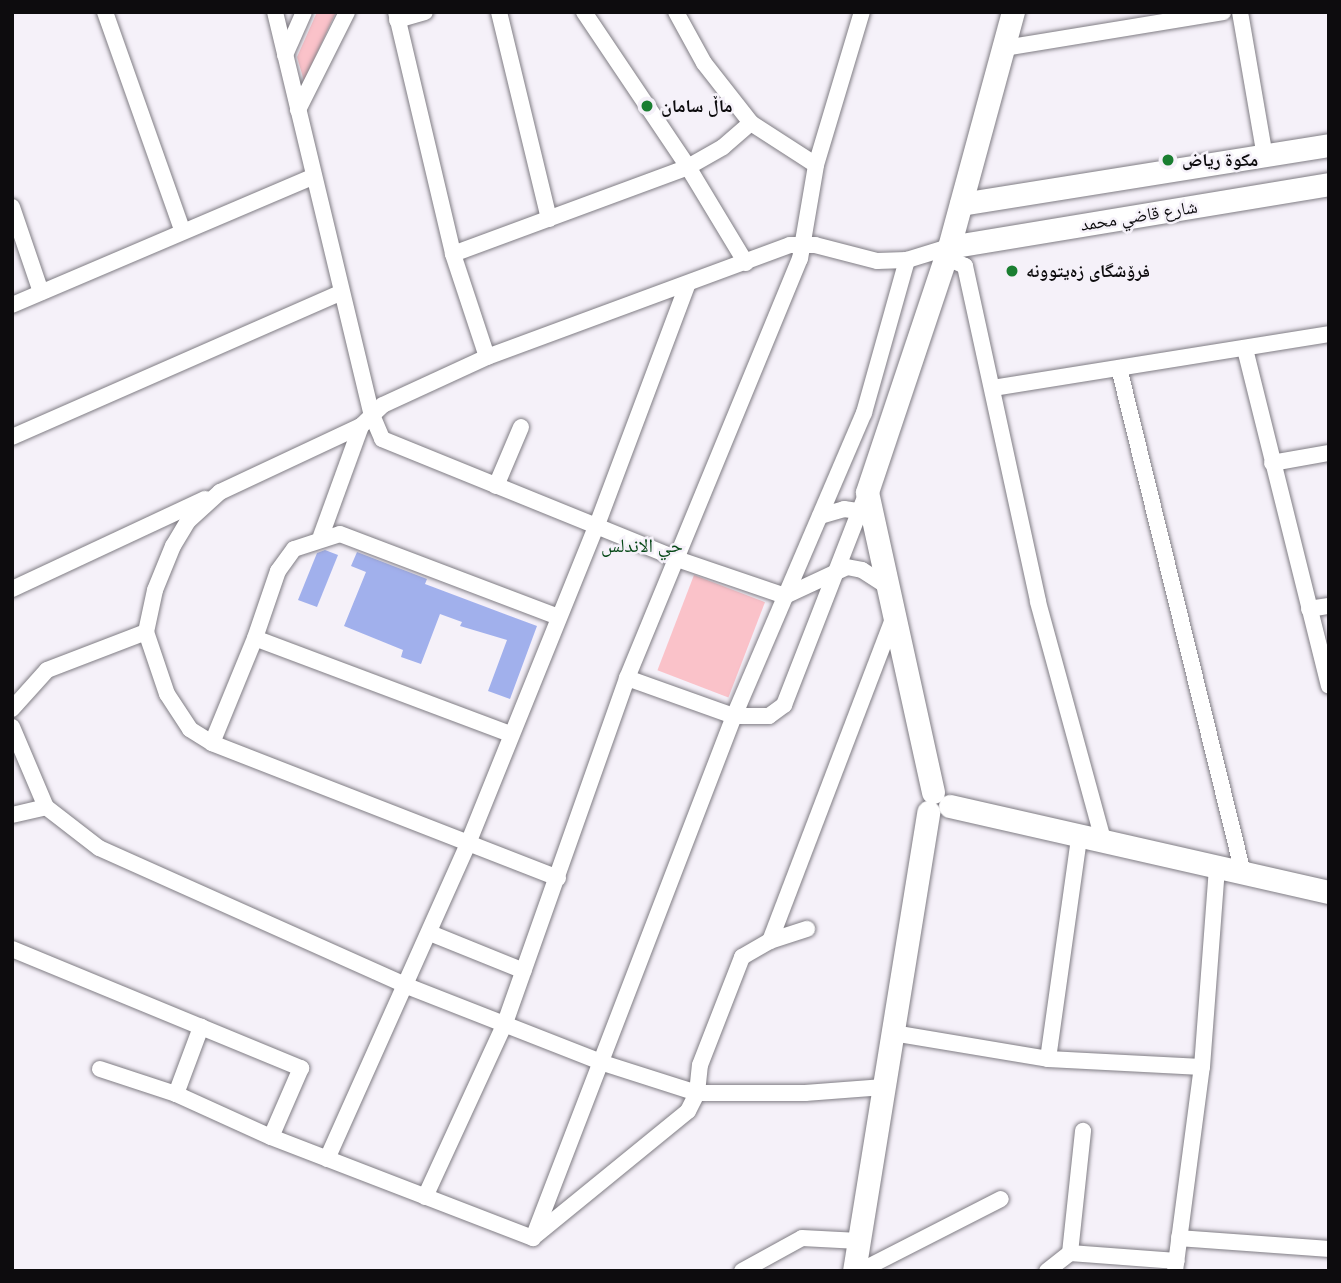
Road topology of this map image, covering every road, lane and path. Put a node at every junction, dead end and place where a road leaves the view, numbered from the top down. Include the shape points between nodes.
1 (105, 12) edge
2 (275, 12) edge
3 (304, 12) edge
4 (347, 12) edge
5 (425, 12) edge
6 (499, 12) edge
7 (584, 12) edge
8 (676, 12) edge
9 (862, 12) edge
10 (1013, 12) edge
11 (1223, 12) edge
12 (1240, 12) edge
13 (397, 16) edge
14 (1004, 48) junction
15 (285, 55) junction
16 (298, 110) junction
17 (751, 123) junction
18 (1329, 145) edge
19 (1265, 156) junction
20 (816, 165) junction
21 (688, 167) junction
22 (314, 176) junction
23 (1329, 184) edge
24 (961, 204) junction
25 (12, 207) edge
26 (549, 219) junction
27 (182, 230) junction
28 (803, 243) junction
29 (947, 252) junction
30 (453, 254) junction
31 (907, 260) junction
32 (746, 263) junction
33 (687, 285) junction
34 (41, 292) junction
35 (342, 292) junction
36 (12, 305) edge
37 (1329, 334) edge
38 (1245, 349) junction
39 (487, 357) junction
40 (1119, 368) junction
41 (993, 388) junction
42 (367, 420) junction
43 (521, 428) dead end
44 (12, 437) edge
45 (1329, 453) edge
46 (1272, 463) junction
47 (496, 486) junction
48 (219, 492) junction
49 (863, 502) junction
50 (820, 516) junction
51 (597, 525) junction
52 (321, 536) junction
53 (677, 559) junction
54 (836, 570) junction
55 (887, 586) junction
56 (12, 590) edge
57 (785, 596) junction
58 (1329, 606) edge
59 (1309, 609) junction
60 (558, 617) junction
61 (894, 617) junction
62 (146, 632) junction
63 (255, 638) junction
64 (627, 678) junction
65 (1329, 686) edge
66 (12, 709) edge
67 (734, 716) junction
68 (12, 727) edge
69 (510, 734) junction
70 (212, 743) junction
71 (937, 803) junction
72 (46, 807) junction
73 (12, 815) edge
74 (1079, 838) junction
75 (1104, 843) junction
76 (467, 846) junction
77 (1217, 868) junction
78 (1243, 873) junction
79 (558, 878) junction
80 (1329, 892) edge
81 (807, 929) dead end
82 (430, 933) junction
83 (770, 941) junction
84 (12, 948) edge
85 (524, 971) junction
86 (407, 986) junction
87 (505, 1023) junction
88 (201, 1027) junction
89 (893, 1032) junction
90 (1048, 1059) junction
91 (603, 1063) junction
92 (1202, 1067) junction
93 (100, 1069) dead end
94 (884, 1087) junction
95 (697, 1093) junction
96 (176, 1094) junction
97 (1083, 1131) dead end
98 (271, 1137) junction
99 (327, 1159) junction
100 (425, 1197) junction
101 (1001, 1199) dead end
102 (533, 1238) junction
103 (1179, 1238) junction
104 (859, 1241) junction
105 (1329, 1249) edge
106 (1070, 1253) junction
107 (1176, 1266) edge
108 (741, 1271) edge
109 (854, 1271) edge
110 (860, 1271) edge
111 (1047, 1271) edge

1 - 27 street
2 - 15 street
3 - 15 street
4 - 16 street
5 - 13 street
6 - 26 street
7 - 21 street
8 - 17 street via 704,63
9 - 20 street
10 - 14 main road
11 - 14 street
12 - 19 street
13 - 30 street
14 - 24 main road
15 - 16 street
16 - 22 street
17 - 20 street
17 - 21 street via 723,147
18 - 19 main road
19 - 24 main road
20 - 28 street
21 - 26 street
21 - 32 street
22 - 27 street
22 - 35 street
23 - 29 main road, شارع قاضي محمد
24 - 29 main road
25 - 34 street
26 - 30 street
27 - 34 street
28 - 31 street via 877,261
28 - 32 street
28 - 53 street
29 - 31 street
29 - 41 street via 965,266
29 - 49 main road
30 - 39 street
31 - 50 street via 864,413
32 - 33 street
33 - 39 street
33 - 51 street
34 - 36 street
35 - 42 street
35 - 44 street
37 - 38 street
38 - 40 street
38 - 46 street
39 - 42 street via 396,398
40 - 41 street
40 - 78 street
41 - 75 street via 1038,602
42 - 47 street via 389,444
42 - 48 street
42 - 52 street
43 - 47 street
45 - 46 street
46 - 59 street
47 - 51 street
48 - 56 street
48 - 62 street via 188,521 173,546 155,590
49 - 50 street
49 - 54 street
49 - 55 main road
50 - 57 street
51 - 53 street
51 - 60 street
52 - 60 street via 359,538
52 - 63 street via 284,559 252,634
53 - 57 street
53 - 64 street
54 - 55 street via 862,570
54 - 57 street
54 - 67 street via 784,705 769,716
55 - 61 main road
57 - 67 street
58 - 59 street
59 - 65 street
60 - 69 street
61 - 71 main road
61 - 83 street
62 - 66 street via 47,670
62 - 70 street via 178,715
63 - 69 street
63 - 70 street
64 - 67 street
64 - 79 street
67 - 91 street
68 - 72 street
69 - 76 street
70 - 76 street
71 - 74 main road
71 - 89 main road
72 - 73 street
72 - 86 street via 99,848
74 - 75 main road
74 - 90 street
75 - 77 main road
76 - 79 street
76 - 82 street
77 - 78 main road
77 - 92 street
78 - 80 main road
79 - 85 street
81 - 83 street
82 - 85 street
82 - 86 street
83 - 95 street via 742,957 700,1065
84 - 88 street
85 - 87 street
86 - 87 street
86 - 99 street
87 - 91 street
87 - 100 street
88 - 96 street
88 - 98 street via 301,1068
89 - 90 street
89 - 94 main road
90 - 92 street
91 - 95 street
91 - 102 street
92 - 103 street
93 - 96 street
94 - 95 street via 793,1094
94 - 104 main road
95 - 102 street via 688,1111
96 - 98 street
97 - 106 street
98 - 99 street
99 - 100 street
100 - 102 street
101 - 110 street
103 - 105 street
103 - 107 street
104 - 108 street via 802,1238
104 - 109 main road
106 - 107 street
106 - 111 street

